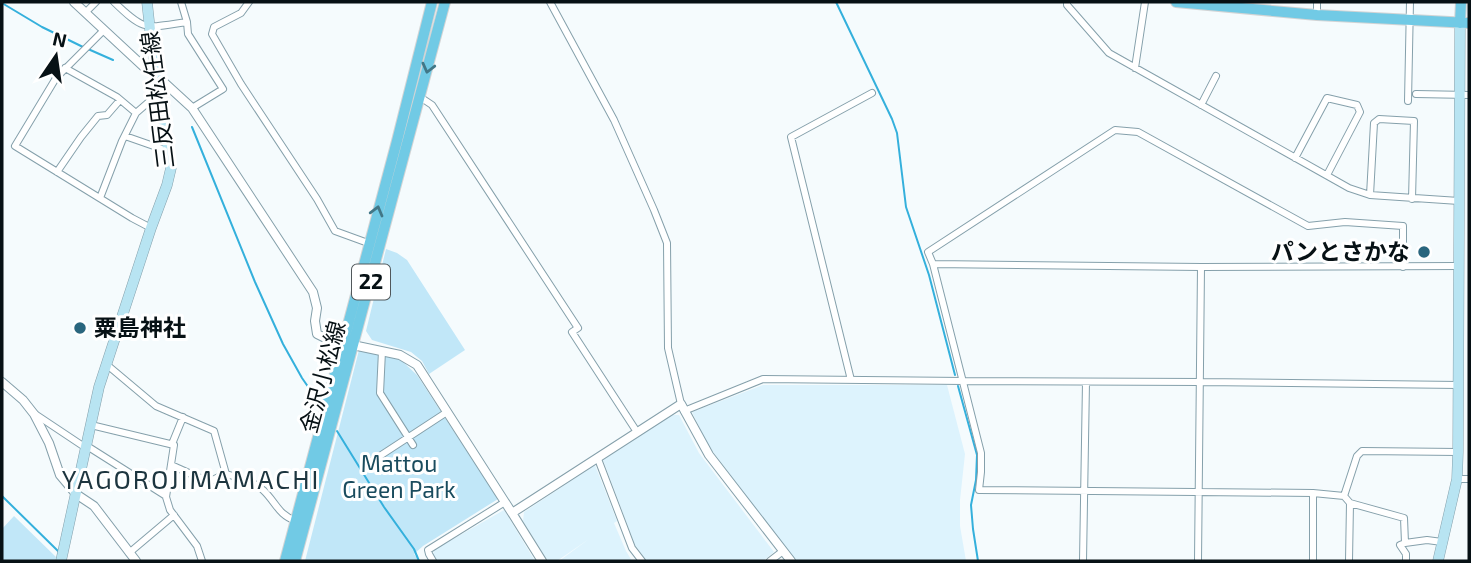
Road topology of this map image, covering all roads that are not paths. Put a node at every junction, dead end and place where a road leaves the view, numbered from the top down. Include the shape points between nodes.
1 (74, 2) edge
2 (96, 2) edge
3 (114, 2) edge
4 (147, 2) edge
5 (181, 2) edge
6 (249, 2) edge
7 (432, 2) edge
8 (445, 2) edge
9 (550, 2) edge
10 (1067, 2) edge
11 (1144, 2) edge
12 (1176, 2) edge
13 (1317, 2) edge
14 (1410, 2) edge
15 (1461, 2) edge
16 (86, 12) junction
17 (1317, 15) junction
18 (1410, 20) junction
19 (187, 22) junction
20 (1465, 23) edge
21 (150, 28) junction
22 (104, 30) junction
23 (65, 68) junction
24 (1135, 68) junction
25 (156, 75) junction
26 (1216, 76) dead end
27 (159, 93) junction
28 (872, 93) dead end
29 (1416, 94) dead end
30 (1465, 95) edge
31 (420, 97) junction
32 (120, 100) junction
33 (1408, 102) dead end
34 (1201, 105) junction
35 (192, 108) junction
36 (136, 113) junction
37 (125, 136) junction
38 (168, 151) junction
39 (1295, 158) junction
40 (57, 172) junction
41 (1328, 175) junction
42 (1370, 195) junction
43 (100, 198) junction
44 (1412, 199) junction
45 (1459, 201) junction
46 (151, 228) junction
47 (369, 243) junction
48 (1464, 250) edge
49 (933, 264) junction
50 (1459, 266) junction
51 (1201, 267) junction
52 (1403, 267) junction
53 (349, 344) junction
54 (382, 351) junction
55 (106, 364) junction
56 (851, 380) junction
57 (2, 382) edge
58 (964, 382) junction
59 (1086, 382) junction
60 (1201, 382) junction
61 (1459, 385) junction
62 (682, 408) junction
63 (447, 412) junction
64 (34, 414) junction
65 (183, 417) junction
66 (91, 425) junction
67 (637, 432) junction
68 (410, 441) junction
69 (172, 444) junction
70 (86, 447) junction
71 (1458, 452) junction
72 (598, 459) junction
73 (171, 465) junction
74 (366, 465) dead end
75 (226, 473) junction
76 (1457, 479) junction
77 (1469, 479) edge
78 (1083, 492) junction
79 (1198, 492) junction
80 (1313, 493) junction
81 (76, 494) junction
82 (166, 496) junction
83 (1343, 496) junction
84 (505, 502) junction
85 (1350, 503) junction
86 (512, 513) junction
87 (174, 515) junction
88 (296, 521) junction
89 (1442, 542) junction
90 (1405, 543) junction
91 (783, 551) junction
92 (129, 553) junction
93 (61, 561) edge
94 (136, 561) edge
95 (202, 561) edge
96 (285, 561) edge
97 (295, 561) edge
98 (433, 561) edge
99 (542, 561) edge
100 (642, 561) edge
101 (770, 561) edge
102 (791, 561) edge
103 (1083, 561) edge
104 (1198, 561) edge
105 (1313, 561) edge
106 (1349, 561) edge
107 (1406, 561) edge
108 (1438, 561) edge

1 - 16 street
2 - 16 street
3 - 21 street via 134,21
4 - 21 main road, 三反田松任線
5 - 19 street
6 - 47 street via 241,13 214,27 212,34 335,231
47 -> 7 main road, 金沢小松線 / 22
8 -> 31 main road, 金沢小松線 / 22
9 - 62 street via 614,120 667,243 667,348
10 - 24 street via 1109,53
11 - 24 street
12 - 17 main road
13 - 17 street
14 - 18 street
15 - 20 main road
16 - 22 street
17 - 18 main road
18 - 20 main road
18 - 33 street
19 - 21 street
19 - 35 street via 188,34 223,89
20 - 30 main road
21 - 25 main road, 三反田松任線
22 - 23 street
22 - 25 street
23 - 32 street
23 - 40 street via 15,146
24 - 34 street
25 - 27 main road, 三反田松任線
25 - 35 street
26 - 34 street
27 - 36 street
27 - 38 main road, 三反田松任線
28 - 56 street via 791,137
29 - 30 street
30 - 45 main road
31 - 53 main road, 金沢小松線 / 22
31 - 67 street via 432,105 578,328 572,332
32 - 36 street
32 - 40 street via 107,115 98,116
34 - 39 street
35 - 53 street via 313,292 317,334
36 - 37 street
37 - 38 street
37 - 43 street
38 - 46 main road, 三反田松任線 via 171,168
39 - 41 street
39 - 41 street via 1327,99 1357,105 1360,112
40 - 43 street
41 - 42 street
42 - 44 street
42 - 44 street via 1374,123 1379,119 1414,121
43 - 46 street
44 - 45 street
45 - 48 main road
46 - 55 main road, 三反田松任線
47 - 53 main road, 金沢小松線 / 22
48 - 50 main road
49 - 51 street
49 - 52 street via 928,252 1115,130 1138,132 1308,226 1345,222 1403,226
49 - 58 street
50 - 52 street
50 - 61 main road
51 - 52 street
51 - 60 street
53 - 54 street
53 - 88 main road, 金沢小松線 / 22
53 - 97 main road, 金沢小松線 / 22
54 - 63 street via 417,365
54 - 68 street via 380,393
55 - 65 street via 156,406
55 - 66 main road, 三反田松任線
56 - 58 street
56 - 62 street via 763,379
57 - 64 street
58 - 59 street
58 - 78 street via 981,453 979,490
59 - 60 street
59 - 78 street
60 - 61 street
60 - 79 street
61 - 71 main road
62 - 67 street
62 - 91 street via 709,455
63 - 68 street
63 - 84 street
64 - 70 street
64 - 81 street via 60,475
65 - 69 street
65 - 75 street via 214,431
66 - 69 street
66 - 70 main road, 三反田松任線
67 - 72 street
68 - 74 street
69 - 73 street
70 - 81 main road, 三反田松任線
70 - 82 street
71 - 76 main road
71 - 83 street via 1362,451
72 - 86 street
72 - 100 street via 632,548
73 - 75 street via 209,482
73 - 82 street
75 - 88 street via 262,489 286,518
76 - 77 street
76 - 89 main road
78 - 79 street
78 - 103 street
79 - 80 street
79 - 104 street
80 - 83 street
80 - 105 street
81 - 92 street via 94,506
81 - 93 main road, 三反田松任線
82 - 87 street
83 - 85 street
84 - 86 street
84 - 98 street via 428,551
85 - 90 street via 1404,518
85 - 106 street
86 - 99 street
87 - 92 street
87 - 95 street via 197,546
88 - 96 main road, 金沢小松線 / 22
89 - 90 street
89 - 108 main road
90 - 107 street via 1400,545
91 - 101 street
91 - 102 street
92 - 94 street

